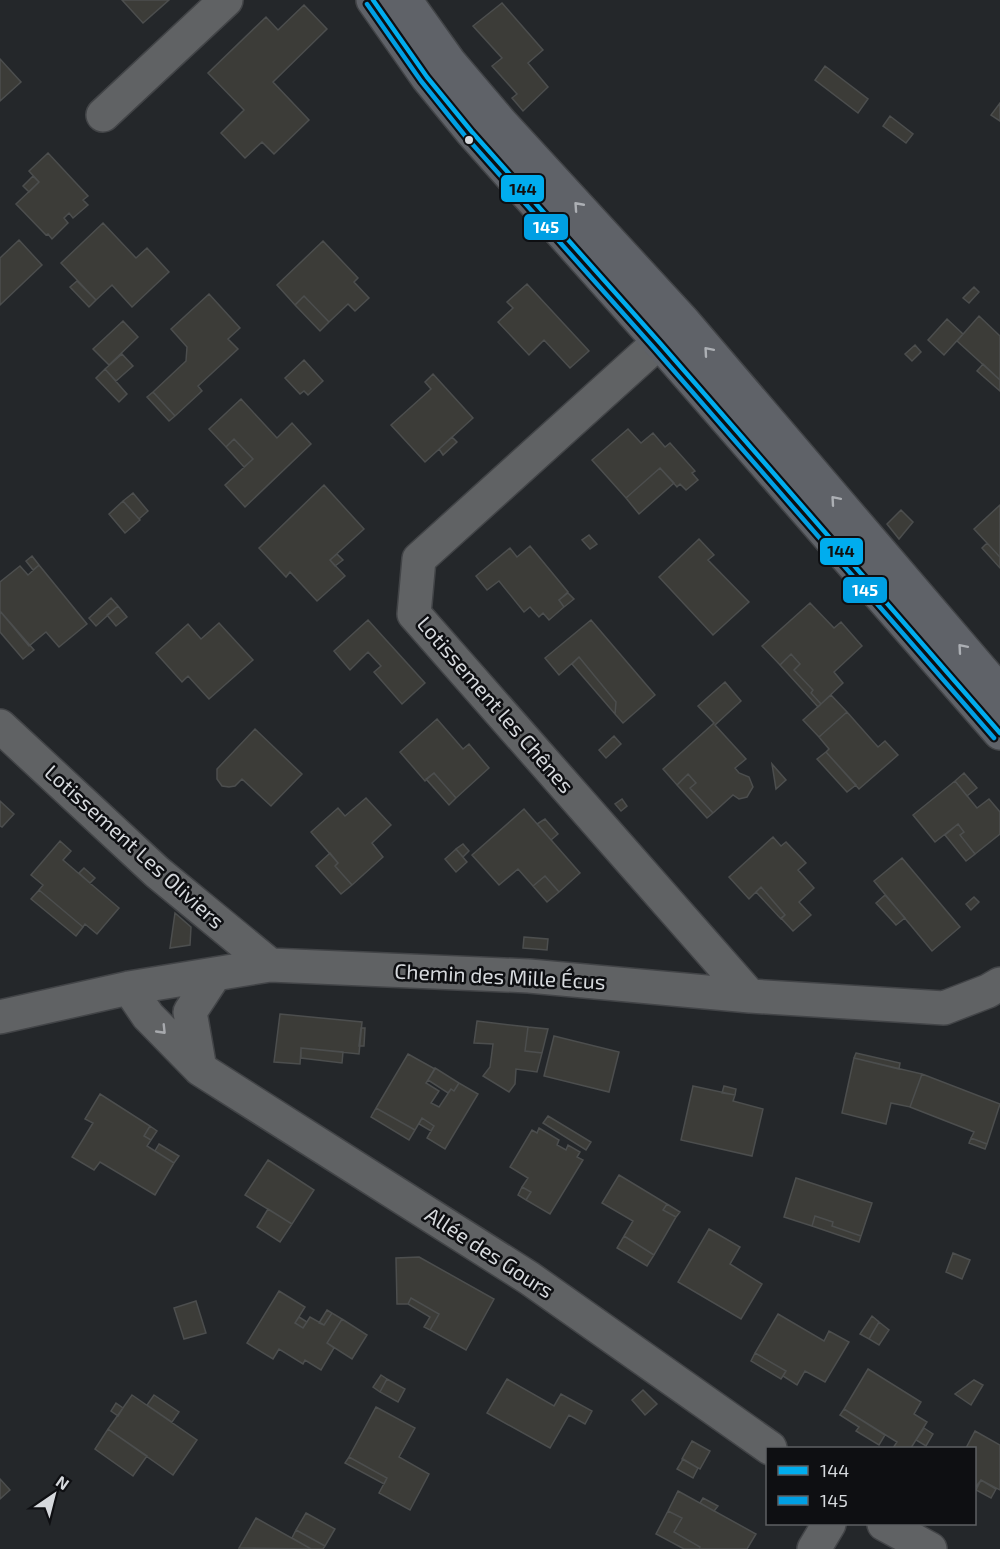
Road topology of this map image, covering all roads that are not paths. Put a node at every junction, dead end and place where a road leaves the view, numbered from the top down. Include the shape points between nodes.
1 (226, 0) edge
2 (374, 0) edge
3 (405, 0) edge
4 (103, 115) dead end
5 (671, 332) junction
6 (1000, 692) edge
7 (0, 726) edge
8 (1000, 733) edge
9 (270, 965) junction
10 (215, 974) junction
11 (129, 987) junction
12 (996, 989) edge
13 (750, 996) junction
14 (0, 1017) edge
15 (200, 1069) junction
16 (767, 1447) edge
17 (828, 1525) edge
18 (886, 1525) edge
19 (814, 1549) edge
20 (930, 1549) edge

1 - 4 street
2 - 5 main road via 427,77 472,132
5 -> 3 main road via 450,63
6 -> 5 main road
5 - 8 main road
5 - 13 street, Lotissement les Chênes via 419,559 414,614
7 - 9 street, Lotissement Les Oliviers via 158,872
9 - 10 street, Chemin des Mille Écus
9 - 13 street, Chemin des Mille Écus via 529,976
10 - 11 street, Chemin des Mille Écus
10 - 15 street via 190,1012
11 - 14 street, Chemin des Mille Écus
11 -> 15 street, Allée des Gours via 148,1016
12 - 13 street, Chemin des Mille Écus via 944,1008
15 - 16 street, Allée des Gours via 529,1278
17 - 19 street
18 - 20 street

